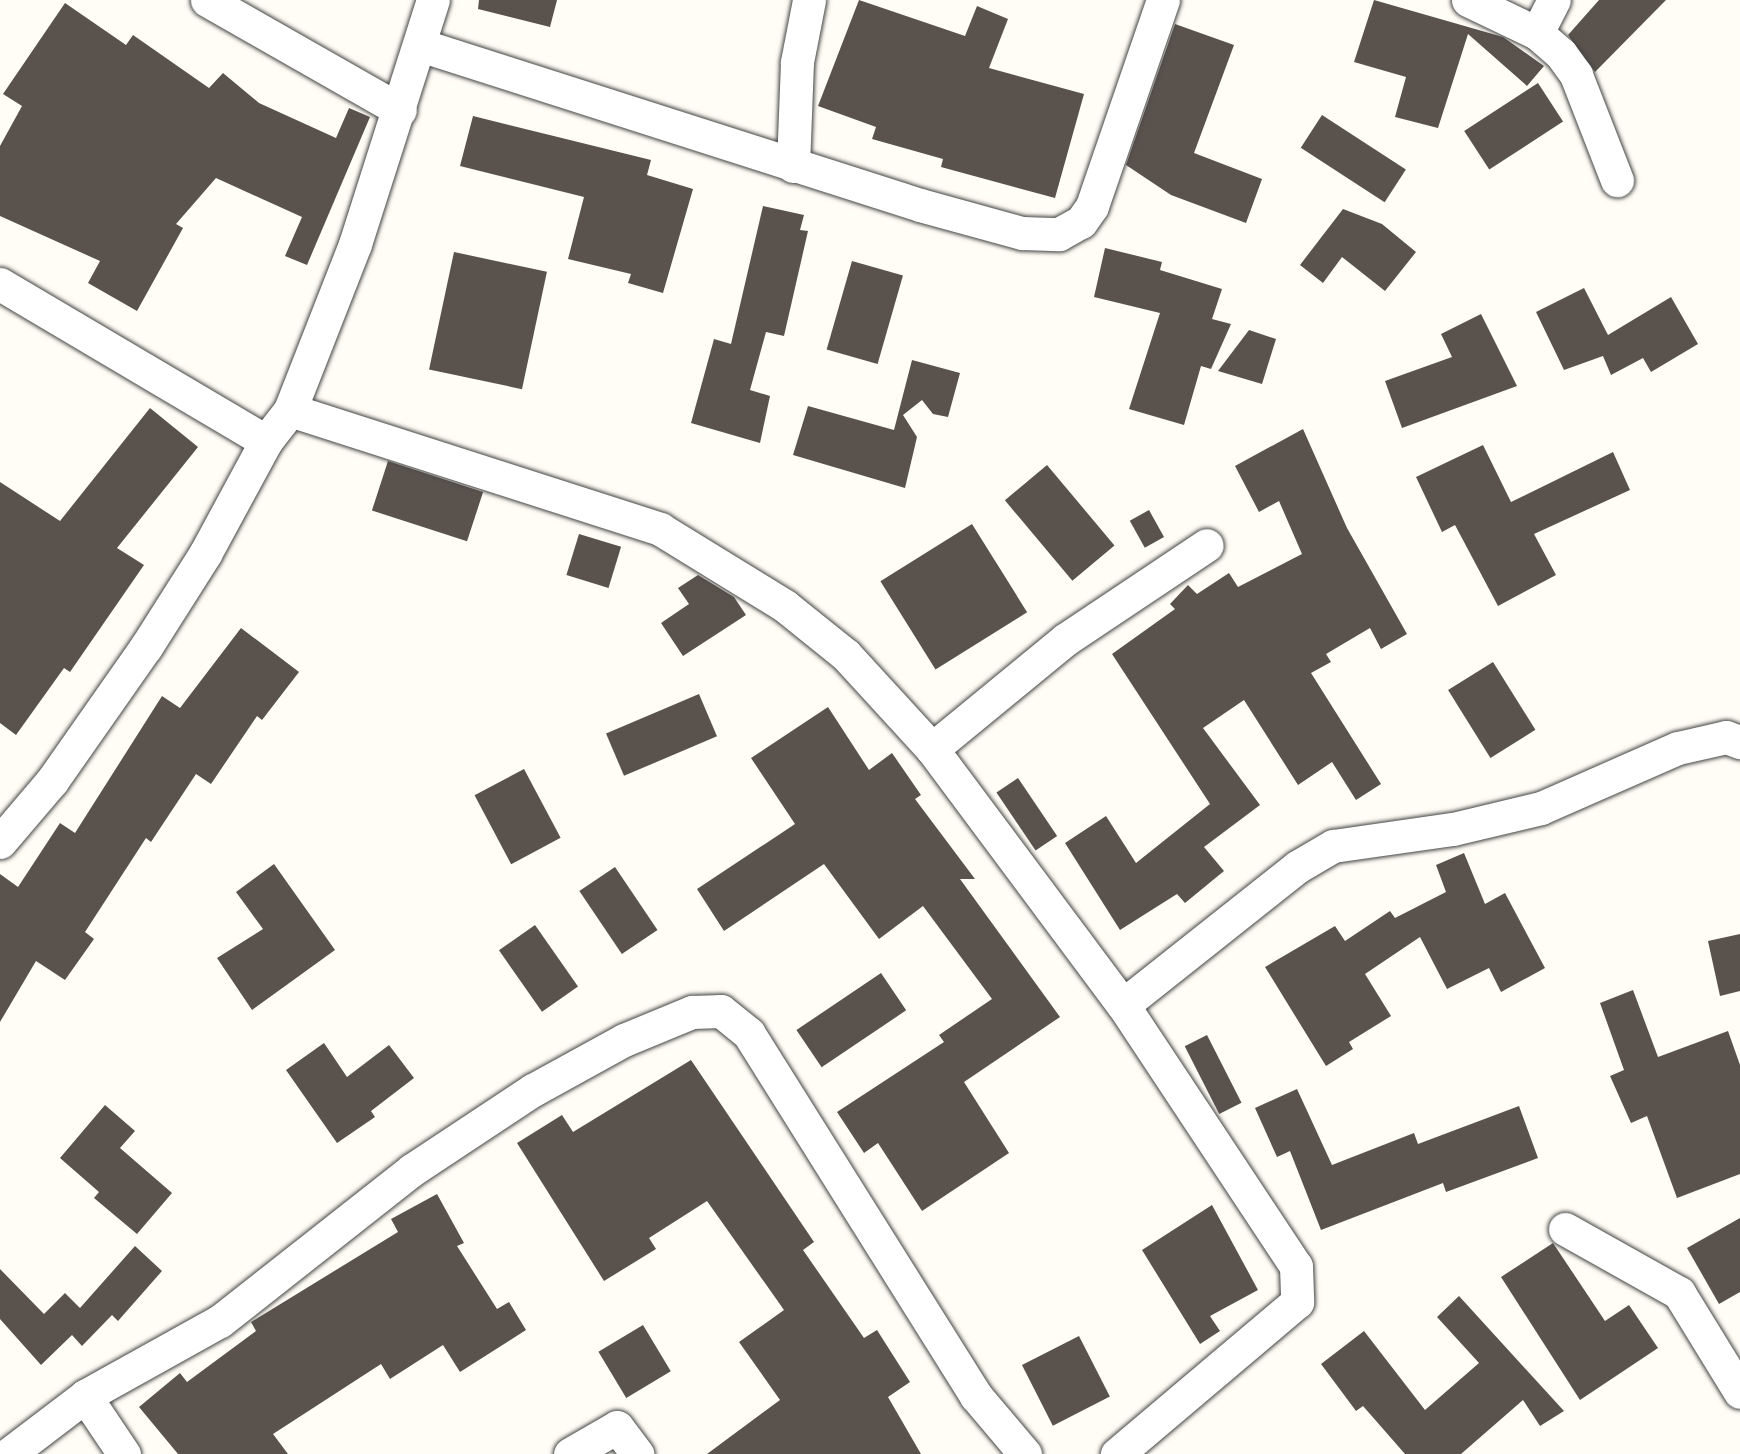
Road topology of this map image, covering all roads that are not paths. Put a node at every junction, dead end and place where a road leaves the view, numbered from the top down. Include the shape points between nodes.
1 (207, 0) edge
2 (433, 0) edge
3 (809, 0) edge
4 (1163, 0) edge
5 (1468, 0) edge
6 (1554, 0) edge
7 (1537, 33) junction
8 (420, 45) junction
9 (400, 110) junction
10 (793, 166) junction
11 (1617, 180) dead end
12 (0, 284) edge
13 (290, 410) junction
14 (266, 441) junction
15 (1207, 544) dead end
16 (1740, 742) edge
17 (933, 749) junction
18 (0, 842) edge
19 (1123, 1005) junction
20 (1565, 1229) dead end
21 (1740, 1392) edge
22 (85, 1396) junction
23 (9, 1454) edge
24 (124, 1454) edge
25 (570, 1454) edge
26 (637, 1454) edge
27 (1026, 1454) edge
28 (1117, 1454) edge

1 - 9 street
2 - 8 street
3 - 10 street via 797,62
4 - 10 street via 1092,206 1081,222 1059,234 1022,233
5 - 7 street
6 - 7 street
7 - 11 street via 1576,75
8 - 9 street
8 - 10 street
9 - 13 street
12 - 14 street
13 - 14 street
13 - 17 street via 660,529 785,606 846,655
14 - 18 street via 206,554 146,647 52,781
15 - 17 street via 1066,639
16 - 19 street via 1726,737 1678,748 1541,808 1453,829 1333,846 1297,867
17 - 19 street
19 - 28 street via 1296,1266 1299,1288 1297,1302
20 - 21 street via 1679,1293
22 - 23 street
22 - 24 street
22 - 27 street via 220,1321 412,1170 533,1090 624,1040 692,1012 721,1011 749,1034 975,1396
25 - 26 street via 617,1428

